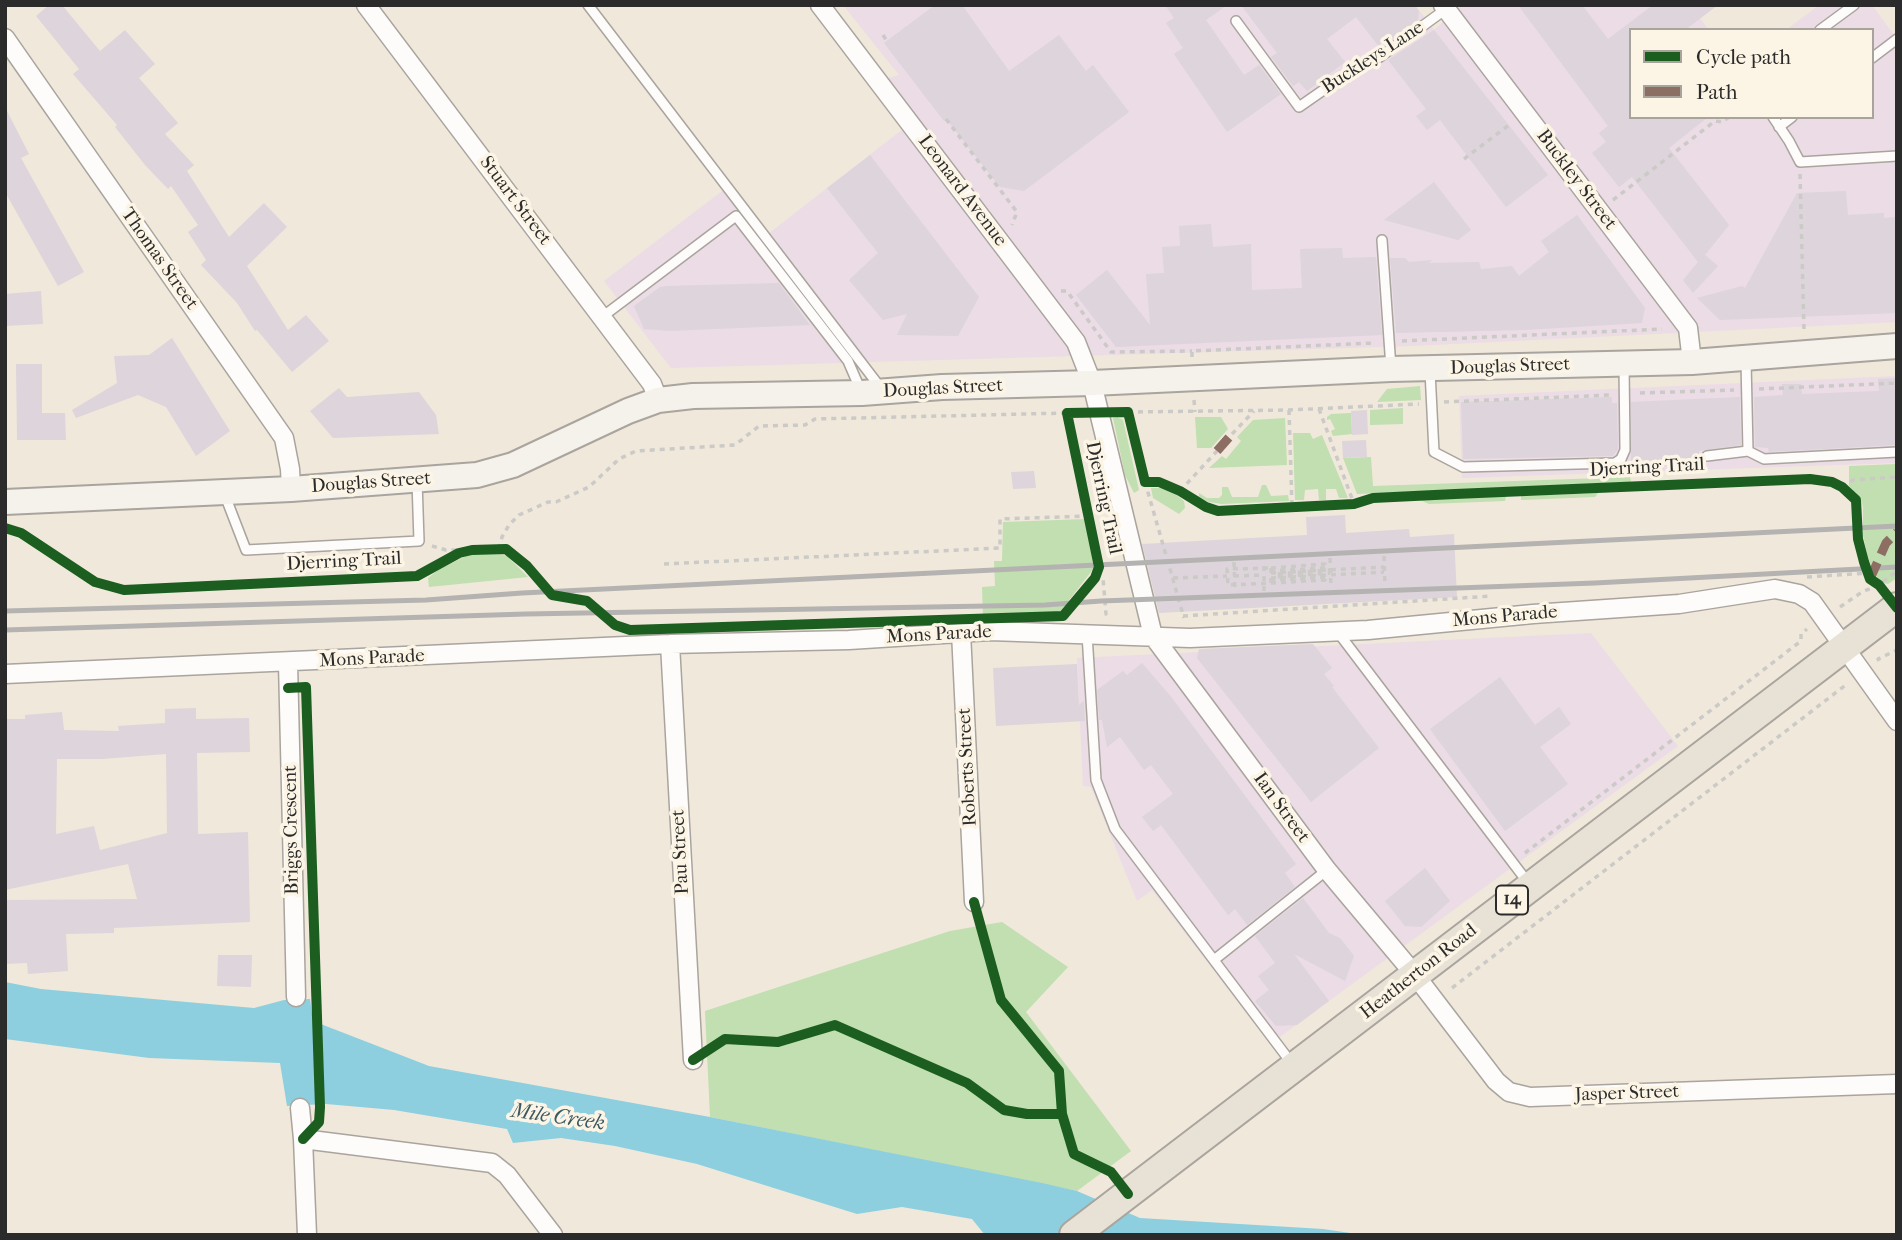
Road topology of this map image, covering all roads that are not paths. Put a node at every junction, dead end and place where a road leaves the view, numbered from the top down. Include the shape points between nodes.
1 (366, 5) edge
2 (588, 5) edge
3 (820, 5) edge
4 (1854, 5) edge
5 (1445, 7) edge
6 (1236, 21) dead end
7 (1823, 28) edge
8 (5, 38) edge
9 (1897, 39) edge
10 (1874, 56) edge
11 (1774, 119) edge
12 (1789, 119) edge
13 (1779, 127) junction
14 (1897, 156) edge
15 (1382, 240) dead end
16 (602, 317) junction
17 (1897, 345) edge
18 (1746, 359) junction
19 (1692, 362) junction
20 (1624, 363) junction
21 (1391, 369) junction
22 (1430, 369) junction
23 (1092, 383) junction
24 (873, 392) junction
25 (658, 400) junction
26 (1748, 451) junction
27 (1897, 452) edge
28 (1707, 456) dead end
29 (417, 479) junction
30 (291, 489) junction
31 (224, 492) junction
32 (5, 502) edge
33 (1896, 607) edge
34 (1337, 631) junction
35 (961, 632) junction
36 (1087, 634) junction
37 (1153, 636) junction
38 (670, 644) junction
39 (1843, 648) junction
40 (288, 663) junction
41 (5, 674) edge
42 (1897, 721) edge
43 (1327, 870) junction
44 (1531, 886) junction
45 (974, 902) dead end
46 (1213, 960) junction
47 (1415, 975) junction
48 (296, 997) dead end
49 (693, 1060) dead end
50 (1294, 1067) junction
51 (1897, 1084) edge
52 (300, 1108) dead end
53 (303, 1139) junction
54 (307, 1235) edge
55 (552, 1235) edge
56 (1074, 1235) edge

1 - 16 street, Stuart Street
2 - 24 lane
3 - 23 street, Leonard Avenue via 1076,342
4 - 7 lane
5 - 6 lane, Buckleys Lane via 1380,57 1355,68 1300,107
5 - 19 street, Buckley Street via 1688,328
8 - 30 street, Thomas Street via 284,438
9 - 10 lane
11 - 13 lane
12 - 13 lane
13 - 14 lane via 1800,162
15 - 21 lane
16 - 24 lane via 736,216
16 - 25 street, Stuart Street via 652,384
17 - 18 main road, Douglas Street
18 - 19 main road, Douglas Street
18 - 26 lane
19 - 20 main road, Douglas Street
20 - 22 main road, Douglas Street
20 - 22 lane via 1625,450 1615,463 1463,467 1434,452
21 - 22 main road, Douglas Street
21 - 23 main road, Douglas Street
23 - 24 main road, Douglas Street
23 - 37 street, Leonard Avenue
24 - 25 main road, Douglas Street
25 - 29 main road, Douglas Street via 513,464 477,475
26 - 27 lane via 1764,459
26 - 28 lane
29 - 30 main road, Douglas Street
29 - 31 lane via 419,541 246,550
30 - 31 main road, Douglas Street
31 - 32 main road, Douglas Street
33 - 39 main road, Heatherton Road / 14
34 - 37 street, Mons Parade
34 - 39 street, Mons Parade via 1656,606 1775,589 1812,602
34 - 44 lane
35 - 36 street, Mons Parade
35 - 38 street, Mons Parade
35 - 45 street, Roberts Street
36 - 37 street, Mons Parade
36 - 46 lane via 1096,780 1115,829
37 - 43 street, Ian Street
38 - 40 street, Mons Parade
38 - 49 street, Pau Street
39 - 42 street, Mons Parade
39 - 44 main road, Heatherton Road / 14
40 - 41 street, Mons Parade
40 - 48 street, Briggs Crescent
43 - 46 lane
43 - 47 street, Ian Street
44 - 47 main road, Heatherton Road / 14
46 - 50 lane
47 - 50 main road, Heatherton Road / 14
47 - 51 street, Jasper Street via 1496,1081 1509,1092 1531,1097
50 - 56 main road, Heatherton Road / 14
52 - 53 street
53 - 54 street
53 - 55 street via 492,1163

